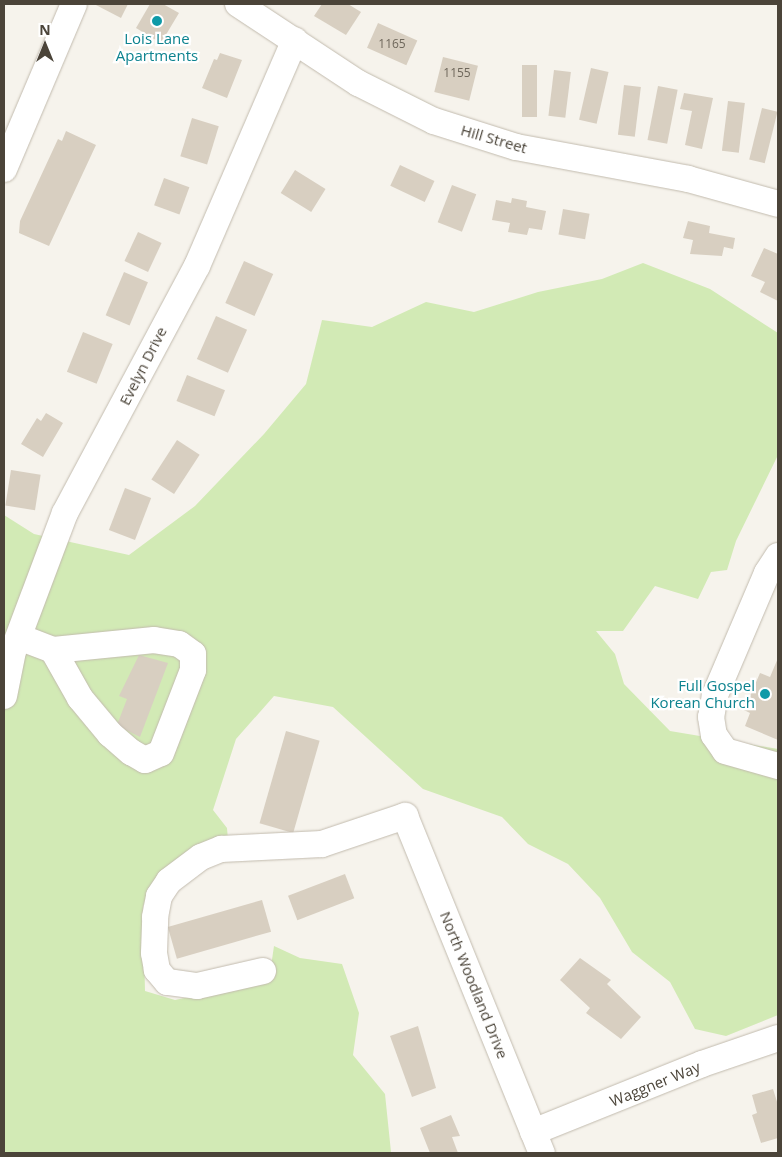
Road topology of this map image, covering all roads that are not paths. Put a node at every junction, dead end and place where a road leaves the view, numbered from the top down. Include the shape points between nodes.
1 (74, 4) edge
2 (238, 4) edge
3 (295, 40) junction
4 (4, 169) edge
5 (778, 204) edge
6 (778, 556) edge
7 (19, 637) junction
8 (53, 650) junction
9 (4, 696) edge
10 (778, 766) edge
11 (264, 971) dead end
12 (778, 1038) edge
13 (538, 1143) edge

1 - 4 street
2 - 3 street, Hill Street
3 - 5 street, Hill Street via 358,83 434,121 474,135 516,147 688,179
3 - 7 street, Evelyn Drive via 197,266 65,513
6 - 10 street via 767,572 715,695 711,717 714,735 725,751
7 - 8 street
7 - 9 street, Evelyn Drive
8 - 8 street via 80,698 110,734 145,760 161,753 193,670 193,654 178,644 154,640
11 - 13 street, North Woodland Drive via 214,984 180,986 167,982 157,970 154,953 159,896 169,880 201,857 222,849 322,844 405,816
12 - 13 street, Waggner Way via 702,1064

